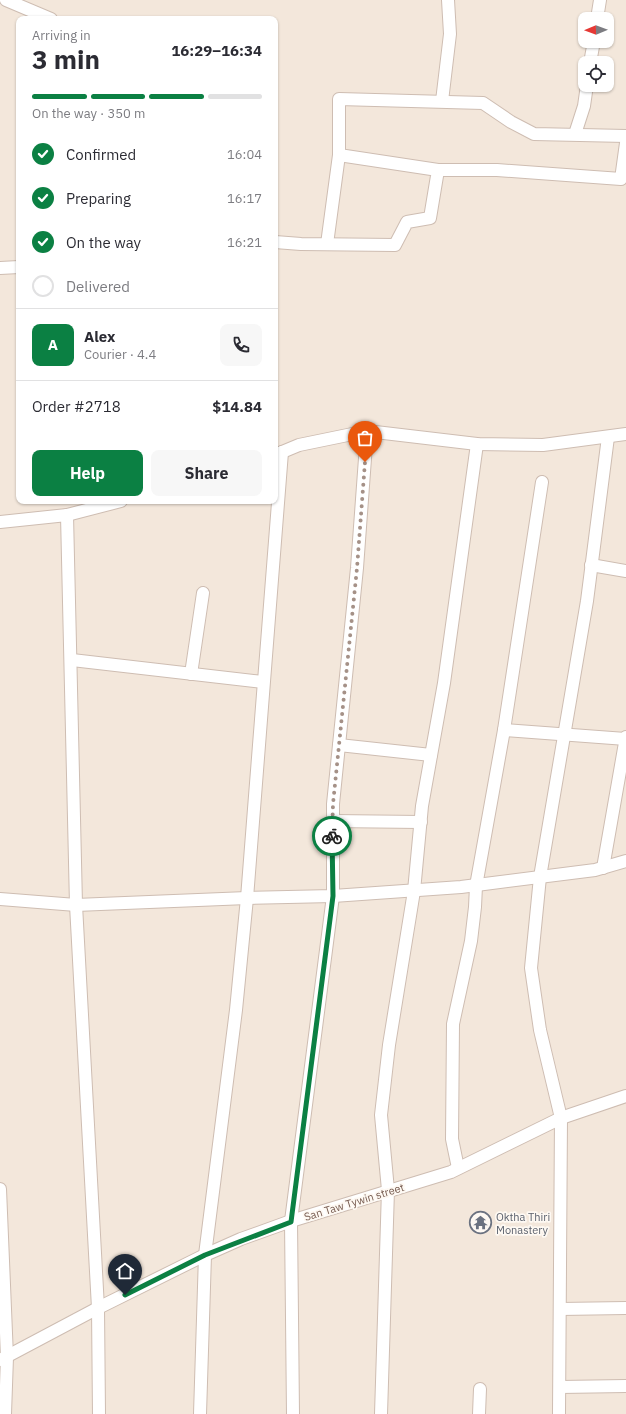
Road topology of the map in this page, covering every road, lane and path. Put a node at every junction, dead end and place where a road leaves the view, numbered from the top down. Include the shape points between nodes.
1 (6, 0) edge
2 (448, 0) edge
3 (600, 0) edge
4 (598, 12) edge
5 (44, 16) edge
6 (586, 92) edge
7 (442, 101) junction
8 (575, 134) junction
9 (626, 136) edge
10 (626, 143) edge
11 (339, 155) junction
12 (438, 170) junction
13 (278, 242) edge
14 (327, 244) junction
15 (16, 267) edge
16 (0, 268) edge
17 (367, 431) junction
18 (626, 434) edge
19 (608, 437) junction
20 (477, 444) junction
21 (278, 454) edge
22 (542, 482) dead end
23 (109, 504) edge
24 (275, 504) edge
25 (67, 515) junction
26 (0, 522) edge
27 (591, 565) junction
28 (626, 571) edge
29 (203, 593) dead end
30 (72, 660) junction
31 (191, 674) junction
32 (264, 682) junction
33 (504, 730) junction
34 (564, 735) junction
35 (626, 739) edge
36 (339, 745) junction
37 (431, 756) junction
38 (331, 821) junction
39 (421, 822) junction
40 (626, 861) edge
41 (603, 868) junction
42 (540, 877) junction
43 (476, 886) junction
44 (414, 891) junction
45 (333, 896) junction
46 (247, 898) junction
47 (0, 899) edge
48 (76, 905) junction
49 (626, 1096) edge
50 (561, 1118) junction
51 (458, 1168) junction
52 (0, 1189) edge
53 (388, 1190) junction
54 (291, 1222) junction
55 (205, 1255) junction
56 (98, 1308) junction
57 (626, 1308) edge
58 (560, 1309) junction
59 (4, 1359) edge
60 (626, 1386) edge
61 (560, 1387) junction
62 (480, 1389) dead end
63 (5, 1414) edge
64 (99, 1414) edge
65 (200, 1414) edge
66 (293, 1414) edge
67 (381, 1414) edge
68 (479, 1414) edge
69 (559, 1414) edge

1 - 5 street
2 - 7 street via 450,34
3 - 4 street
6 - 8 street
7 - 8 street via 483,103 534,134
7 - 11 street via 339,99
8 - 9 street
10 - 12 street via 621,179 497,170
11 - 12 street
11 - 14 street
12 - 14 street via 430,218 407,222 395,245
13 - 14 street
15 - 16 street
17 - 20 street
17 - 21 street via 299,446
17 - 36 street via 357,568
18 - 19 street
19 - 20 street via 543,445
19 - 27 street
20 - 37 street via 444,683
22 - 33 street
23 - 25 street
24 - 32 street
25 - 26 street
25 - 30 street
27 - 28 street
27 - 34 street
29 - 31 street
30 - 31 street
30 - 48 street
31 - 32 street
32 - 46 street
33 - 34 street
33 - 43 street
34 - 35 street
34 - 42 street
35 - 41 street
36 - 37 street
36 - 38 street
37 - 39 street
38 - 39 street
38 - 45 street
39 - 44 street
40 - 41 street
41 - 42 street
42 - 43 street
42 - 50 street via 531,968 540,1030
43 - 44 street
43 - 51 street via 471,941 453,1024 452,1139
44 - 45 street
44 - 53 street via 389,1045 381,1114
45 - 46 street
45 - 54 street
46 - 48 street
46 - 55 street via 236,1010
47 - 48 street
48 - 56 street
49 - 50 street, San Taw Tywin street
50 - 51 street, San Taw Tywin street
50 - 58 street
51 - 53 street, San Taw Tywin street
52 - 59 street
53 - 54 street, San Taw Tywin street
53 - 67 street
54 - 55 street, San Taw Tywin street
54 - 66 street
55 - 56 street, San Taw Tywin street
55 - 65 street
56 - 59 street, San Taw Tywin street
56 - 64 street
57 - 58 street
58 - 61 street
59 - 63 street
60 - 61 street
61 - 69 street
62 - 68 street

